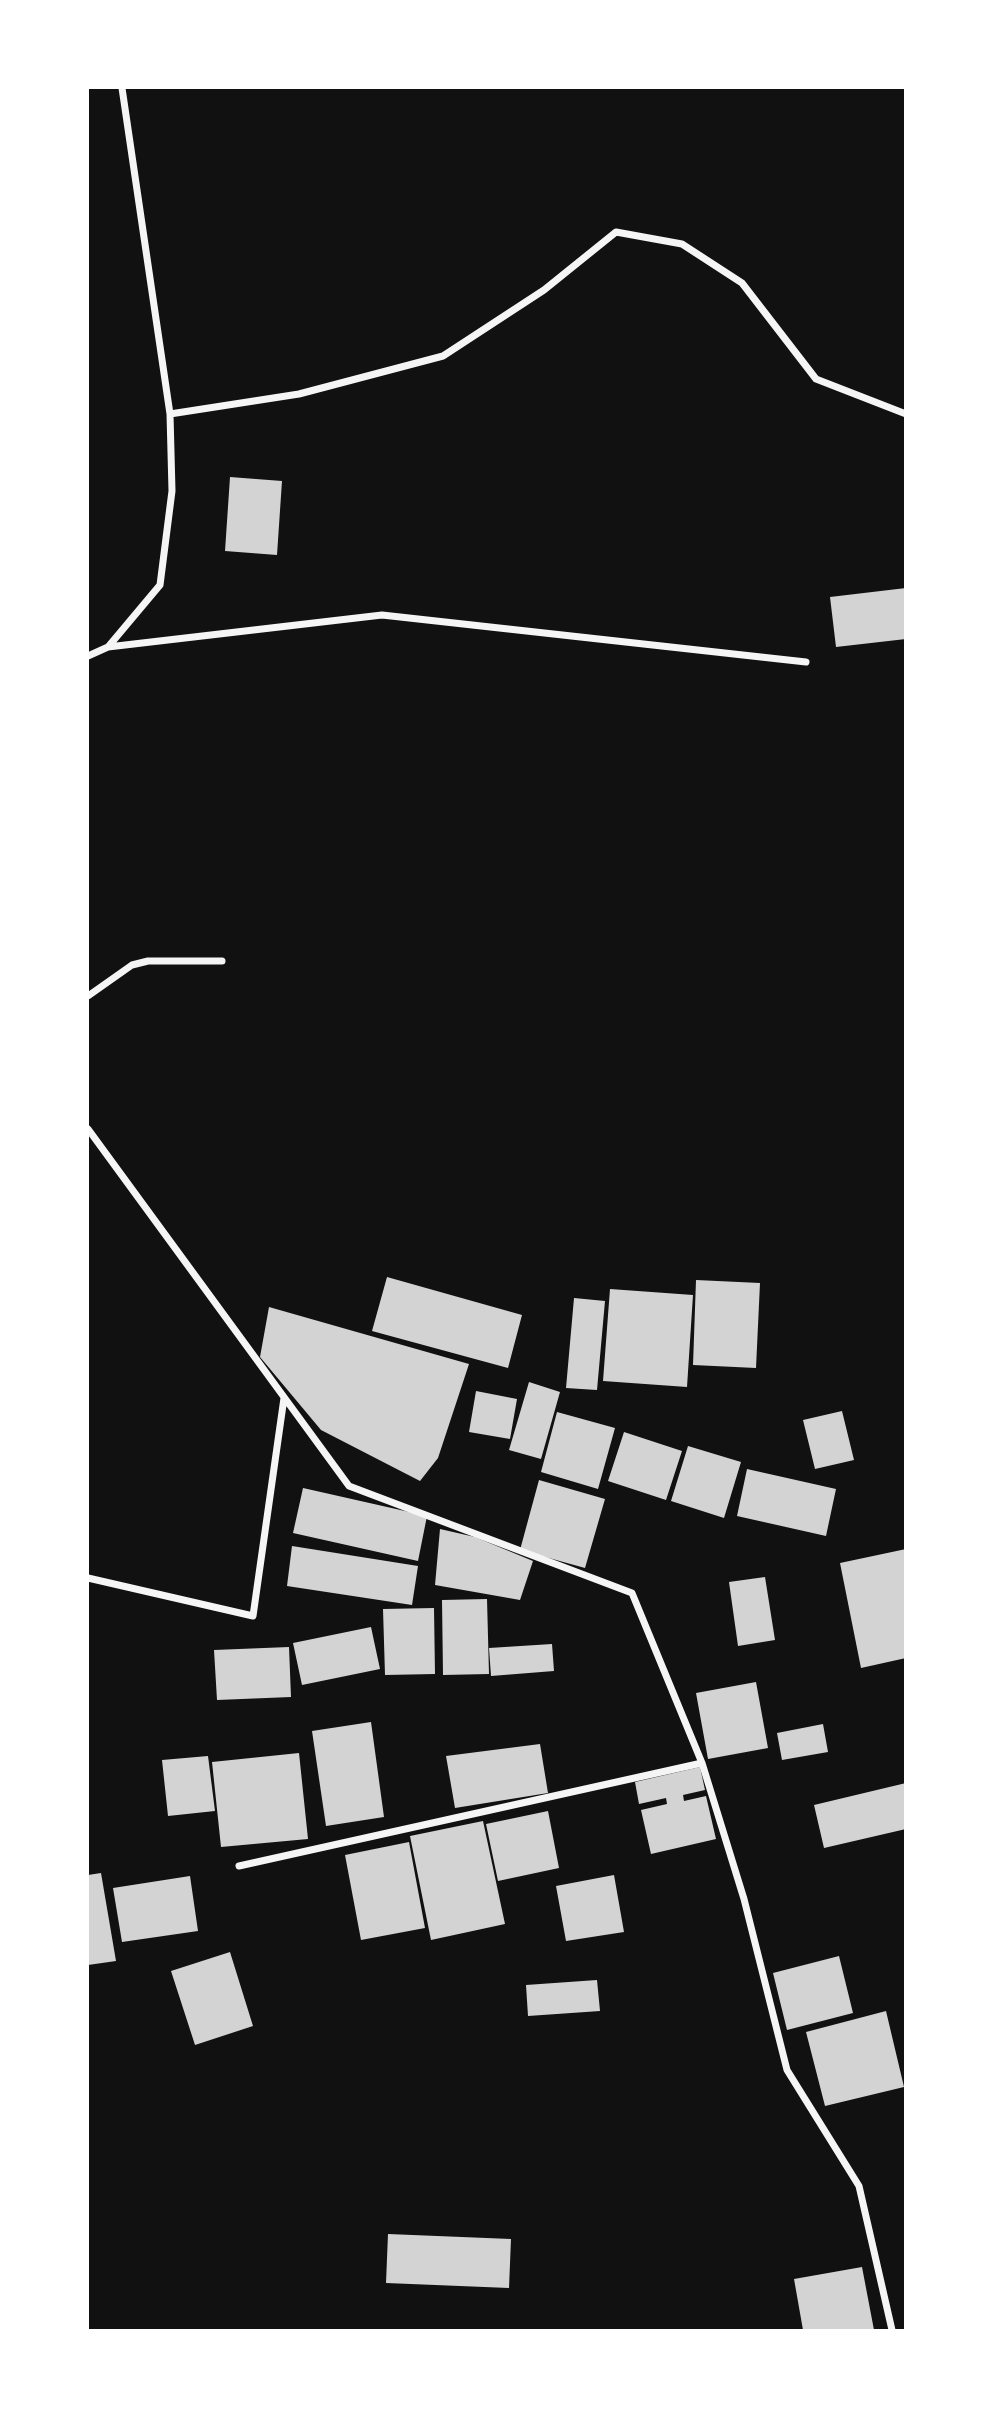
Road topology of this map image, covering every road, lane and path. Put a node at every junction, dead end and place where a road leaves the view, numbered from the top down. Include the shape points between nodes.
1 (122, 88) edge
2 (170, 414) junction
3 (905, 414) edge
4 (108, 647) junction
5 (88, 656) edge
6 (806, 662) dead end
7 (222, 961) dead end
8 (88, 996) edge
9 (88, 1129) edge
10 (284, 1398) junction
11 (88, 1577) edge
12 (702, 1763) junction
13 (239, 1866) dead end
14 (892, 2330) edge

1 - 2 street
2 - 3 street via 299,394 443,356 544,290 616,232 682,244 742,283 816,379
2 - 4 street via 172,491 160,585
4 - 5 street
4 - 6 street via 382,615
7 - 8 street via 132,965
9 - 10 street
10 - 11 street via 253,1616
10 - 12 street via 349,1486 632,1593
12 - 13 street
12 - 14 street via 744,1899 787,2070 859,2186

